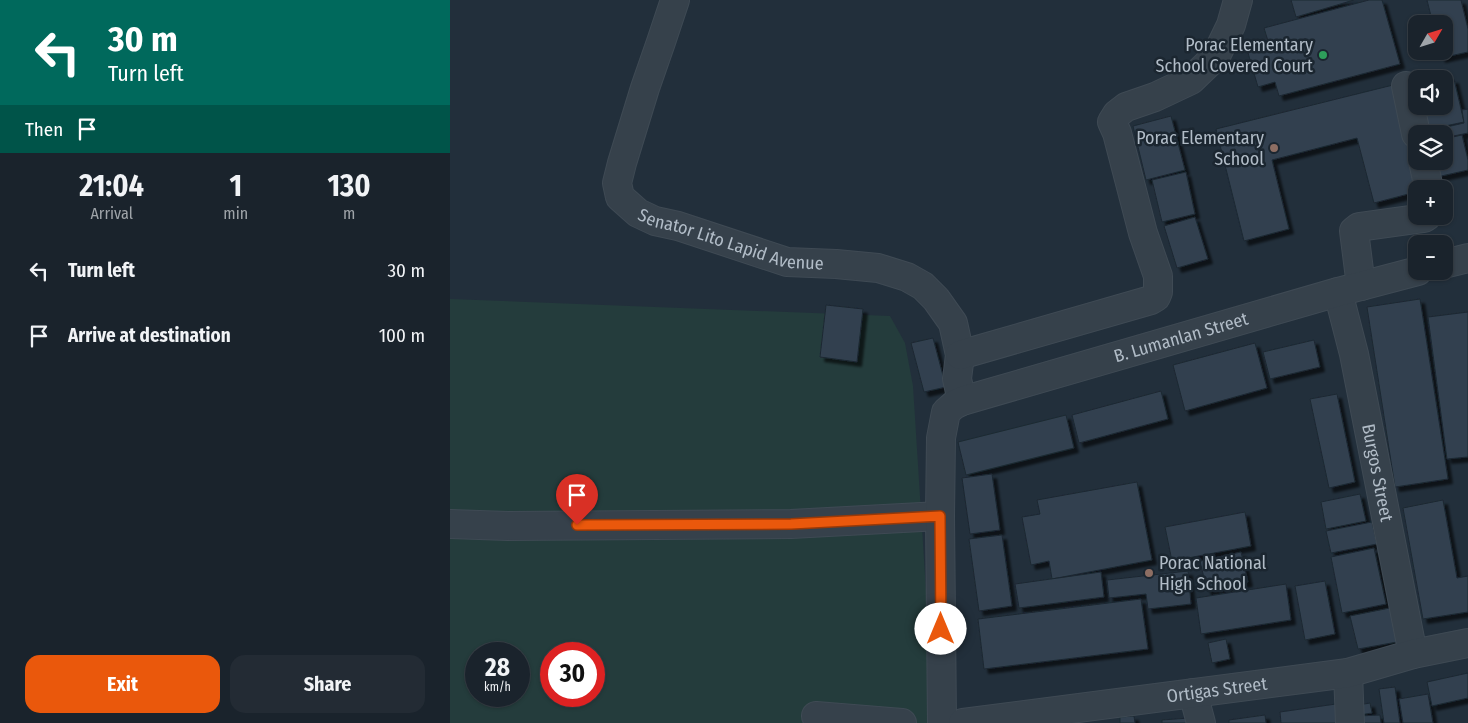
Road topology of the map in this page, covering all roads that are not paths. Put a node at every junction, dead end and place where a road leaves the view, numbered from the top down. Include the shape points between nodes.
1 (675, 0) edge
2 (1238, 0) edge
3 (1406, 86) dead end
4 (1414, 125) edge
5 (1408, 220) edge
6 (1468, 258) edge
7 (1453, 262) edge
8 (1408, 274) edge
9 (1349, 289) junction
10 (960, 355) junction
11 (954, 406) junction
12 (940, 516) junction
13 (450, 524) edge
14 (1468, 643) edge
15 (1413, 654) junction
16 (1348, 673) junction
17 (1193, 693) junction
18 (816, 716) dead end
19 (902, 723) edge
20 (942, 723) edge
21 (963, 723) edge
22 (1201, 723) edge
23 (1350, 723) edge

1 - 10 street, Senator Lito Lapid Avenue via 622,164 618,183 620,197 638,213 655,221 787,262 878,268 907,277 923,286 954,322
2 - 10 street via 1231,25 1216,56 1191,80 1126,107 1112,122 1158,276 1156,297
3 - 4 street
5 - 9 street, Burgos Street via 1359,227 1354,231
6 - 7 street
8 - 9 street, B. Lumanlan Street
9 - 11 street, B. Lumanlan Street
9 - 15 street, Burgos Street via 1354,354
10 - 11 street, Senator Lito Lapid Avenue
11 - 12 street via 941,438
12 - 13 street via 791,524
12 - 20 street
14 - 15 street, Ortigas Street
15 - 16 street, Ortigas Street
16 - 17 street, Ortigas Street
16 - 23 street
17 - 21 street, Ortigas Street
17 - 22 street
18 - 19 street

